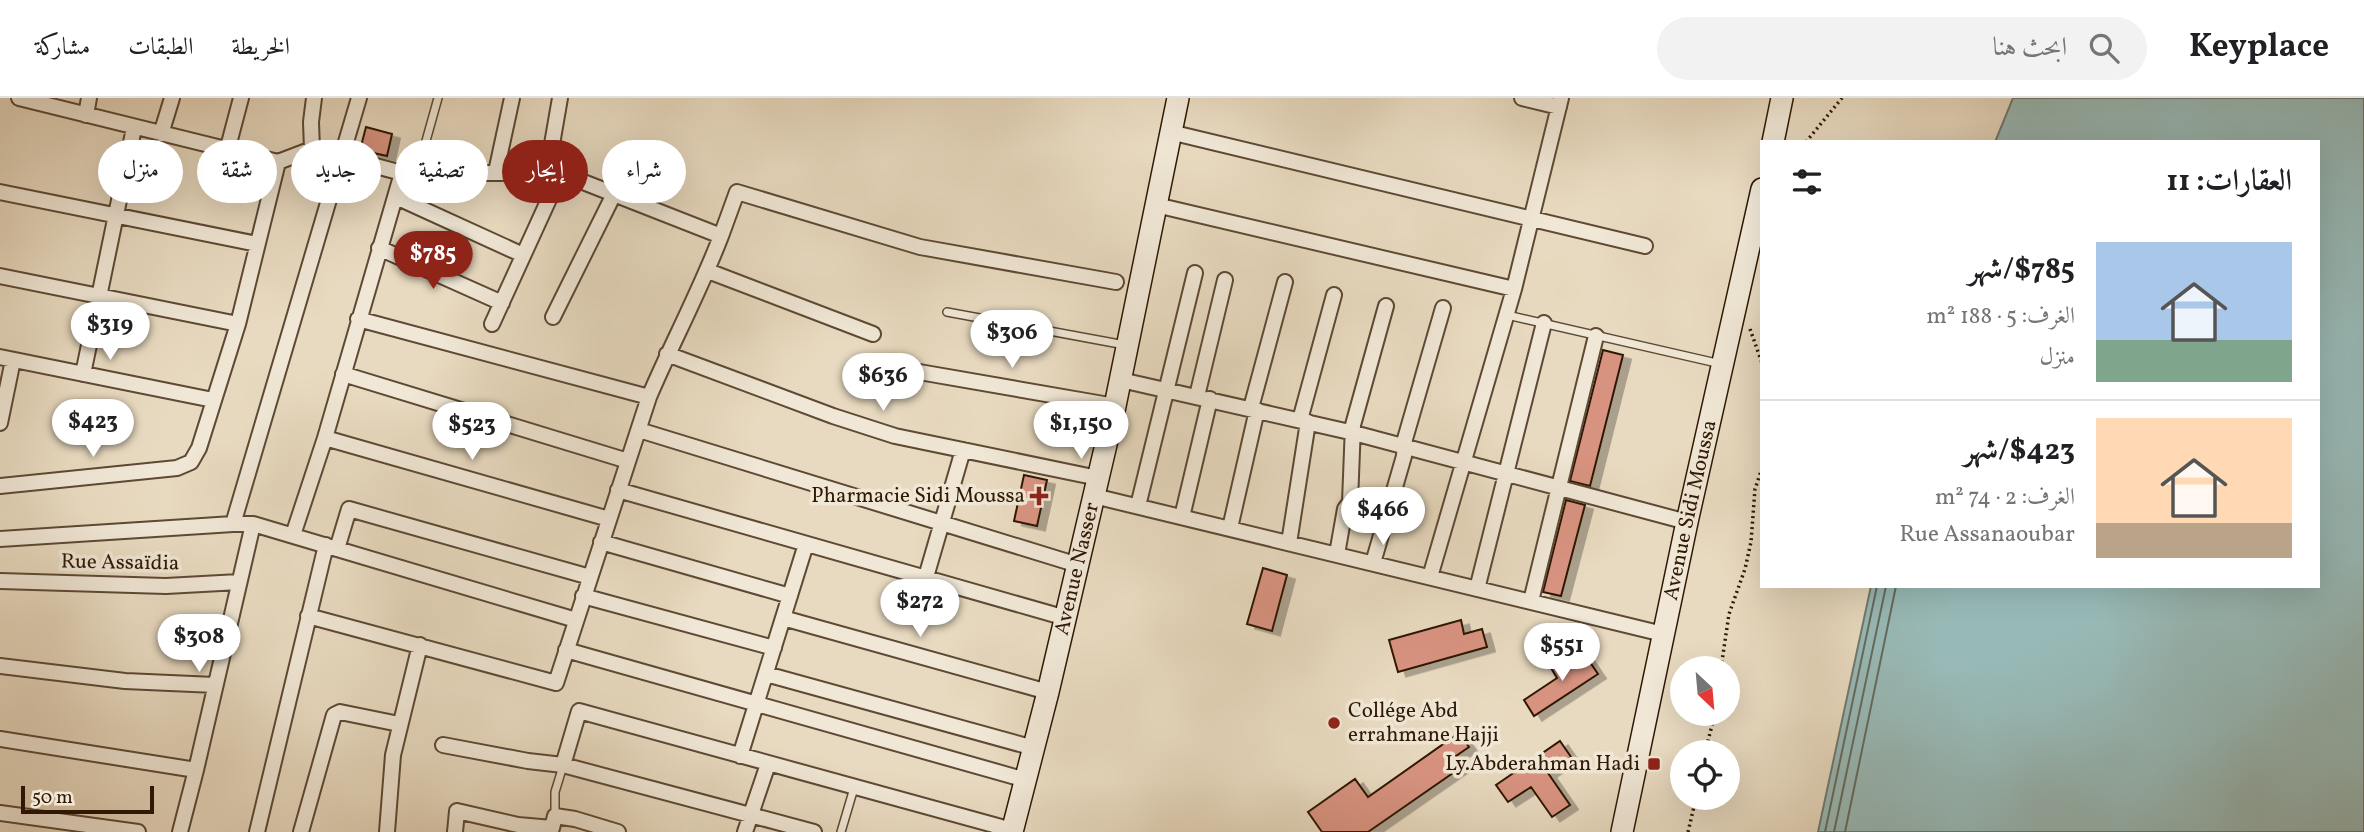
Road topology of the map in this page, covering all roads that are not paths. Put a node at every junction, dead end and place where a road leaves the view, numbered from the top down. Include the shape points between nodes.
1 (19, 98) edge
2 (89, 98) edge
3 (172, 98) edge
4 (240, 98) edge
5 (314, 98) edge
6 (359, 98) edge
7 (438, 98) edge
8 (512, 98) edge
9 (560, 98) edge
10 (1178, 98) edge
11 (1522, 98) edge
12 (1782, 98) edge
13 (1560, 102) edge
14 (86, 115) junction
15 (134, 128) junction
16 (1170, 132) junction
17 (161, 134) junction
18 (230, 140) edge
19 (312, 140) edge
20 (347, 140) edge
21 (422, 140) edge
22 (557, 140) edge
23 (1773, 140) edge
24 (197, 143) edge
25 (291, 157) edge
26 (278, 162) joint
27 (488, 172) edge
28 (496, 172) junction
29 (502, 172) edge
30 (0, 192) edge
31 (1760, 198) edge
32 (395, 200) edge
33 (328, 203) edge
34 (409, 203) edge
35 (543, 203) edge
36 (609, 203) edge
37 (637, 203) edge
38 (1156, 205) junction
39 (117, 217) junction
40 (1531, 220) junction
41 (721, 236) junction
42 (257, 244) junction
43 (1645, 246) dead end
44 (379, 248) junction
45 (523, 255) junction
46 (708, 271) junction
47 (1195, 273) dead end
48 (0, 276) edge
49 (1225, 280) dead end
50 (1285, 282) dead end
51 (1126, 284) junction
52 (1514, 289) junction
53 (1334, 295) dead end
54 (99, 297) junction
55 (502, 303) junction
56 (1386, 306) dead end
57 (1443, 308) dead end
58 (947, 312) dead end
59 (1507, 315) junction
60 (552, 317) dead end
61 (358, 319) junction
62 (1544, 323) junction
63 (237, 324) junction
64 (492, 324) dead end
65 (873, 334) dead end
66 (1596, 336) junction
67 (1129, 345) junction
68 (667, 354) junction
69 (6, 359) edge
70 (1722, 364) junction
71 (902, 369) dead end
72 (83, 374) junction
73 (342, 374) junction
74 (1121, 380) junction
75 (1166, 389) junction
76 (649, 397) junction
77 (1204, 397) junction
78 (212, 400) junction
79 (1115, 406) junction
80 (1254, 409) junction
81 (1304, 421) junction
82 (0, 423) edge
83 (639, 430) junction
84 (1354, 433) junction
85 (325, 438) junction
86 (1404, 448) junction
87 (963, 450) junction
88 (628, 461) junction
89 (1463, 464) junction
90 (1505, 474) junction
91 (0, 486) edge
92 (1096, 487) junction
93 (1557, 487) junction
94 (618, 490) junction
95 (1138, 506) junction
96 (1182, 517) junction
97 (608, 519) junction
98 (942, 521) junction
99 (1687, 522) junction
100 (233, 524) junction
101 (253, 524) junction
102 (1230, 528) junction
103 (293, 535) junction
104 (0, 539) edge
105 (601, 542) junction
106 (1289, 543) junction
107 (806, 544) junction
108 (332, 547) junction
109 (1337, 554) junction
110 (1374, 563) junction
111 (1078, 565) junction
112 (590, 577) junction
113 (926, 577) junction
114 (1430, 577) junction
115 (0, 581) edge
116 (239, 582) junction
117 (1477, 589) junction
118 (583, 596) junction
119 (790, 596) junction
120 (1531, 601) junction
121 (308, 616) junction
122 (783, 618) junction
123 (1066, 618) junction
124 (576, 620) junction
125 (1663, 634) junction
126 (420, 645) junction
127 (774, 649) junction
128 (566, 650) junction
129 (0, 666) edge
130 (766, 674) junction
131 (215, 685) junction
132 (1048, 692) junction
133 (757, 704) junction
134 (399, 724) junction
135 (0, 739) edge
136 (443, 745) dead end
137 (1034, 748) junction
138 (740, 756) junction
139 (768, 764) junction
140 (563, 765) junction
141 (197, 770) junction
142 (1026, 780) junction
143 (854, 788) junction
144 (0, 813) edge
145 (555, 816) junction
146 (750, 816) junction
147 (518, 828) edge
148 (182, 831) edge
149 (1012, 831) edge
150 (138, 832) edge
151 (257, 832) edge
152 (301, 832) edge
153 (387, 832) edge
154 (455, 832) edge
155 (618, 832) edge
156 (745, 832) edge
157 (814, 832) edge
158 (841, 832) edge
159 (1622, 832) edge

1 - 14 street
2 - 14 street
3 - 17 street
4 - 18 street
5 - 19 street
6 - 20 street
7 - 21 lane
8 - 28 street
9 - 22 street
10 - 16 street, Avenue Nasser
11 - 13 street
12 - 23 street
13 - 40 street
14 - 15 street
15 - 17 street
15 - 39 street
16 - 38 street, Avenue Nasser
16 - 40 street
17 - 24 street
25 - 26 street
26 - 42 street
27 - 28 street
28 - 29 street
30 - 39 street
31 - 70 street, Avenue Sidi Moussa
32 - 44 street
33 - 100 street
34 - 45 street
35 - 45 street
36 - 60 street
37 - 41 street
38 - 51 street, Avenue Nasser
38 - 52 street
39 - 42 street
39 - 54 street
40 - 43 street
40 - 52 street
41 - 46 street
41 - 51 street via 737,192 920,247
42 - 63 street
44 - 55 street
44 - 61 street
45 - 55 street
46 - 65 street
46 - 68 street
47 - 75 street
48 - 54 street
49 - 77 street
50 - 80 street
51 - 67 street, Avenue Nasser
52 - 59 street
53 - 81 street
54 - 63 street
54 - 72 street
55 - 64 street
56 - 84 street
57 - 86 street
58 - 67 lane
59 - 62 lane
59 - 89 street
61 - 73 street
61 - 76 street
62 - 66 lane
62 - 90 street
63 - 78 street
66 - 70 lane
66 - 93 street
67 - 74 street, Avenue Nasser
68 - 76 street
68 - 87 street via 833,416 895,436
69 - 72 street
69 - 82 street
70 - 99 street, Avenue Sidi Moussa
71 - 79 street
72 - 78 street
73 - 85 street
73 - 88 street
74 - 75 street
74 - 79 street, Avenue Nasser
75 - 77 street
75 - 95 street
76 - 83 street
77 - 80 street
77 - 96 street
78 - 91 street via 195,456 186,466
79 - 92 street, Avenue Nasser
80 - 81 street
80 - 102 street
81 - 84 street
81 - 106 street
83 - 88 street
83 - 98 street
84 - 86 street
84 - 109 street via 1350,502
85 - 97 street
85 - 103 street
86 - 89 street
86 - 110 street
87 - 92 street
87 - 98 street
88 - 94 street
89 - 90 street
89 - 114 street
90 - 93 street
90 - 117 street
92 - 95 street
92 - 111 street, Avenue Nasser
93 - 99 street
93 - 120 street
94 - 97 street
94 - 107 street
95 - 96 street
96 - 102 street
97 - 105 street
98 - 111 street
98 - 113 street
99 - 125 street, Avenue Sidi Moussa
100 - 101 street
100 - 104 street
101 - 103 street
101 - 116 street
102 - 106 street
103 - 108 street
105 - 112 street
105 - 119 street
106 - 109 street
107 - 113 street
107 - 119 street
108 - 112 street via 349,509
108 - 121 street
108 - 124 street
109 - 110 street
110 - 114 street
111 - 123 street, Avenue Nasser
112 - 118 street
113 - 123 street
114 - 117 street
115 - 116 street, Rue Assaïdia via 166,586
116 - 131 street
117 - 120 street
118 - 124 street
118 - 127 street
119 - 122 street
120 - 125 street
121 - 126 street
121 - 151 street
122 - 127 street
122 - 132 street
123 - 132 street, Avenue Nasser
124 - 128 street
125 - 159 street, Avenue Sidi Moussa
126 - 128 street via 556,683
126 - 134 street
127 - 130 street
128 - 133 street
129 - 131 street via 125,681
130 - 133 street
130 - 137 street
131 - 141 street
132 - 137 street, Avenue Nasser
133 - 138 street
133 - 142 street
134 - 152 street via 340,712 334,715
134 - 153 street
135 - 141 street
136 - 140 street
137 - 142 street, Avenue Nasser
138 - 139 street
138 - 140 street via 579,711
139 - 143 street
139 - 146 street
140 - 145 lane via 555,792
140 - 146 street
141 - 148 street
142 - 149 street, Avenue Nasser
143 - 149 street
143 - 158 lane
144 - 150 street
145 - 147 street via 552,828
145 - 155 street
146 - 156 street
146 - 157 street
147 - 154 street via 457,811

